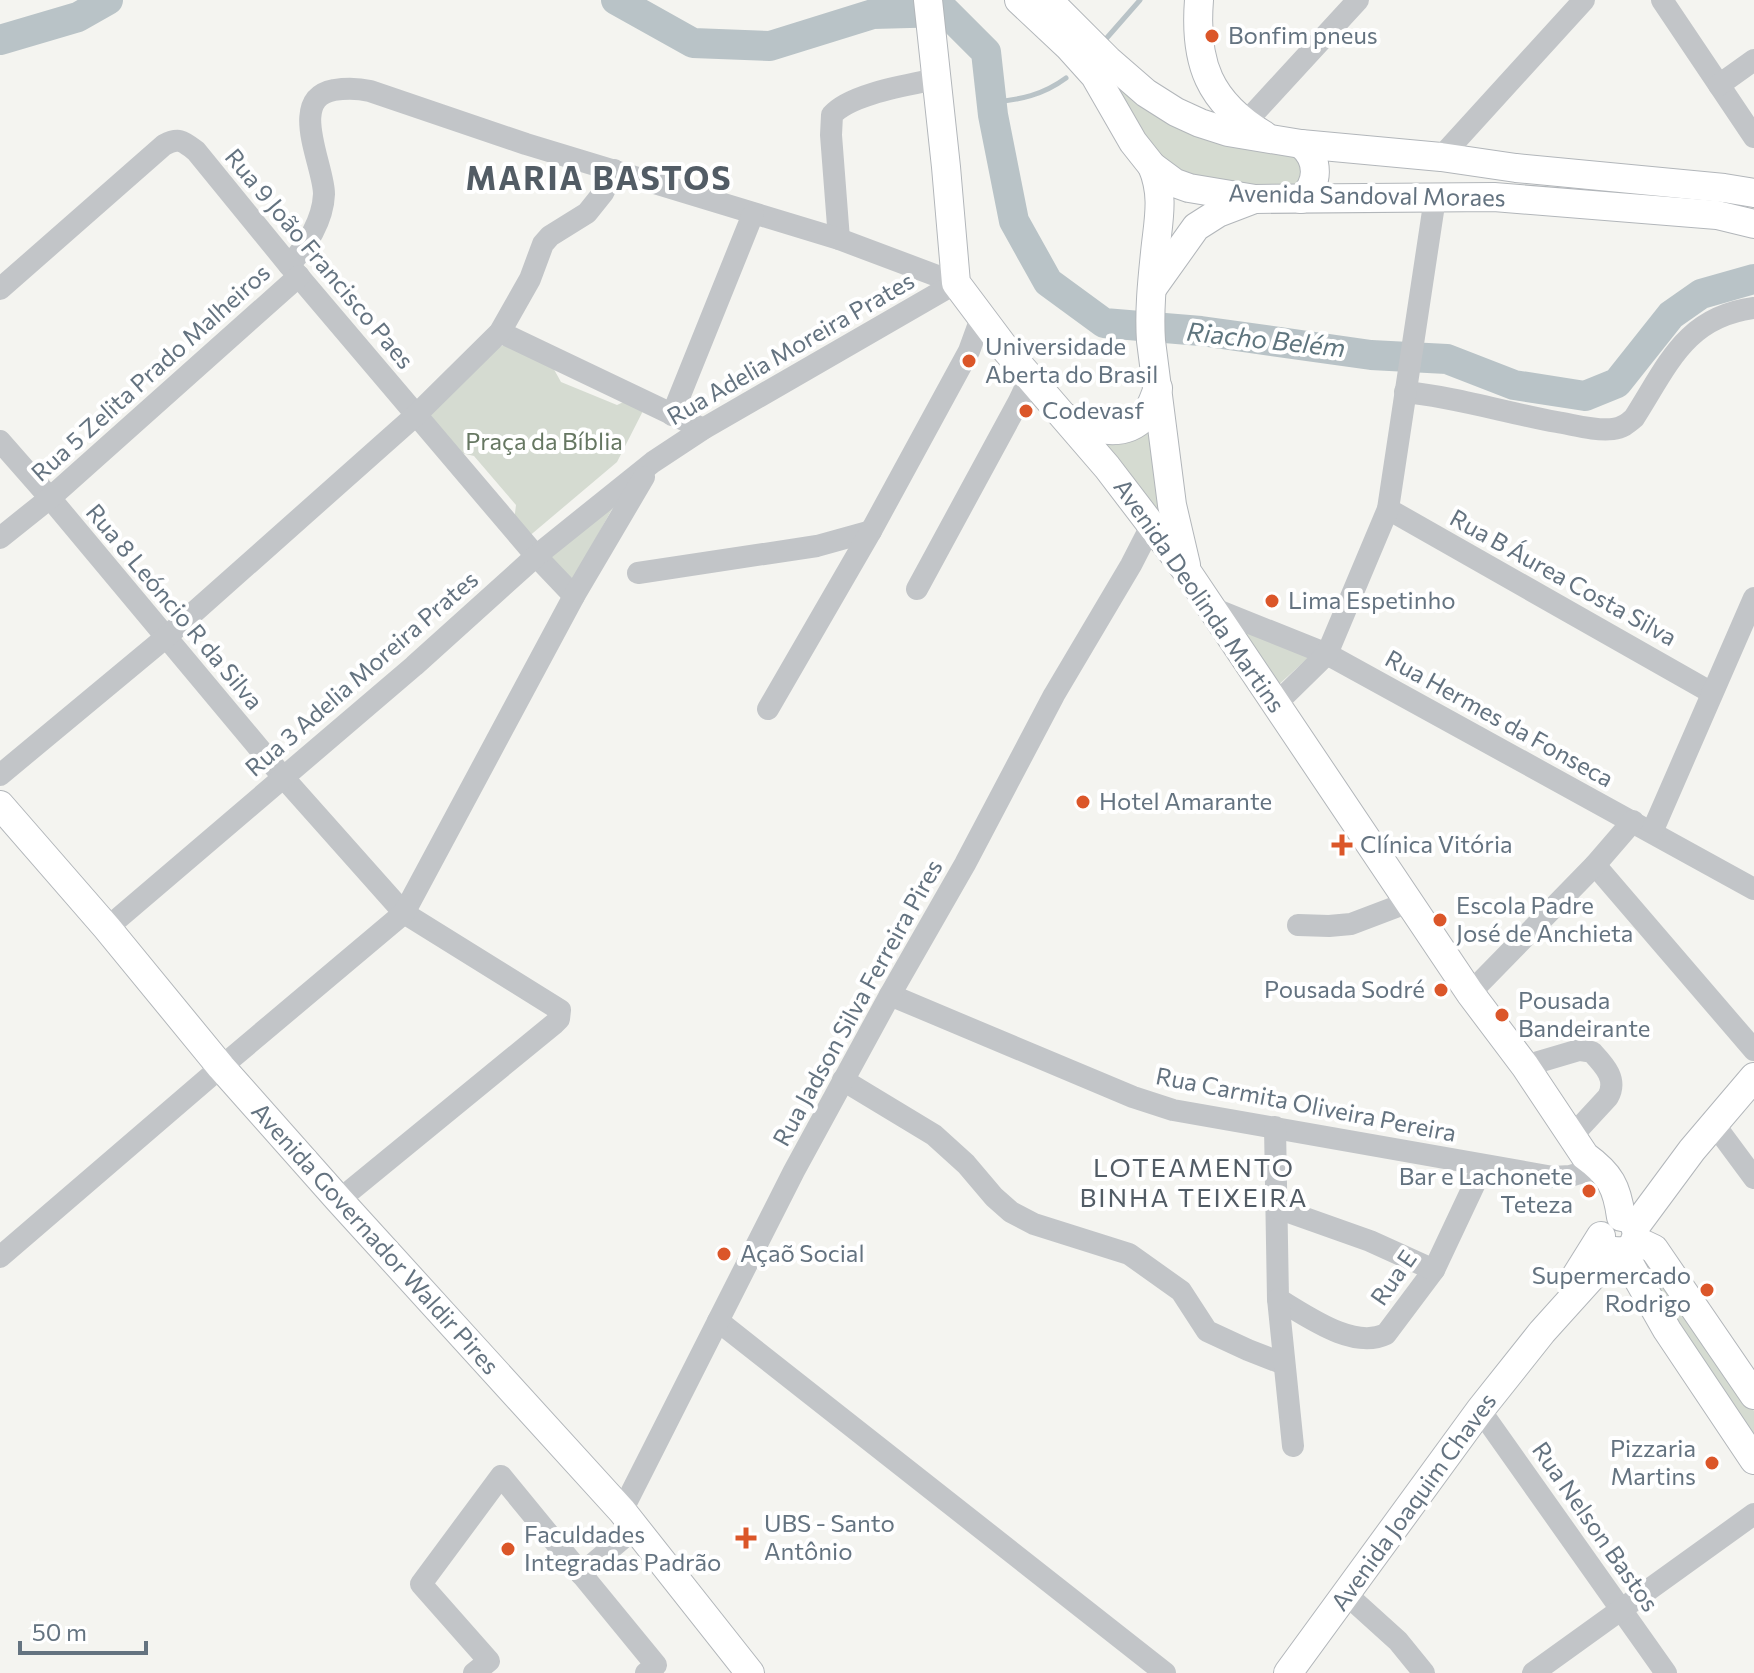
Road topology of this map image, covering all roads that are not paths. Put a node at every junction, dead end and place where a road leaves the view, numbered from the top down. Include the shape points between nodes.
1 (1019, 0) edge
2 (1199, 0) edge
3 (1358, 0) edge
4 (1584, 0) edge
5 (1662, 0) edge
6 (928, 3) edge
7 (1065, 14) edge
8 (1754, 60) edge
9 (1102, 68) junction
10 (936, 79) junction
11 (1719, 85) junction
12 (1245, 123) junction
13 (1754, 137) edge
14 (1272, 139) junction
15 (1301, 144) junction
16 (1360, 149) junction
17 (1441, 157) junction
18 (1152, 166) junction
19 (614, 170) junction
20 (1754, 193) edge
21 (1356, 198) junction
22 (1435, 198) junction
23 (1255, 199) junction
24 (1301, 199) junction
25 (753, 214) junction
26 (1754, 224) edge
27 (839, 239) junction
28 (294, 270) junction
29 (956, 283) junction
30 (0, 289) edge
31 (1754, 308) edge
32 (1150, 315) junction
33 (981, 318) junction
34 (500, 332) junction
35 (1030, 378) junction
36 (1406, 383) junction
37 (1158, 388) junction
38 (668, 414) junction
39 (416, 415) junction
40 (1063, 416) junction
41 (703, 429) junction
42 (0, 441) edge
43 (673, 448) junction
44 (653, 462) junction
45 (50, 498) junction
46 (1388, 509) junction
47 (1151, 526) junction
48 (871, 531) junction
49 (0, 538) edge
50 (536, 556) junction
51 (638, 573) dead end
52 (1188, 573) junction
53 (917, 589) dead end
54 (574, 596) junction
55 (1754, 598) edge
56 (1212, 608) junction
57 (165, 638) junction
58 (1327, 654) junction
59 (1712, 693) junction
60 (1276, 704) junction
61 (768, 709) dead end
62 (0, 775) edge
63 (283, 777) junction
64 (0, 805) edge
65 (1642, 826) junction
66 (1595, 865) junction
67 (1754, 889) edge
68 (1409, 902) junction
69 (404, 913) junction
70 (1298, 925) dead end
71 (107, 928) junction
72 (1470, 993) junction
73 (890, 995) junction
74 (1754, 1050) edge
75 (1525, 1066) junction
76 (221, 1067) junction
77 (1754, 1077) edge
78 (843, 1080) junction
79 (1714, 1124) junction
80 (1275, 1127) junction
81 (1581, 1155) junction
82 (1483, 1166) junction
83 (1754, 1178) edge
84 (339, 1200) junction
85 (1277, 1208) junction
86 (1621, 1232) junction
87 (0, 1257) edge
88 (1434, 1270) junction
89 (1278, 1299) junction
90 (718, 1321) junction
91 (1284, 1364) junction
92 (1754, 1395) edge
93 (1480, 1410) junction
94 (1293, 1446) dead end
95 (1754, 1460) edge
96 (1754, 1514) edge
97 (628, 1520) junction
98 (581, 1574) junction
99 (1346, 1594) junction
100 (1621, 1610) junction
101 (474, 1673) edge
102 (646, 1673) edge
103 (750, 1673) edge
104 (1165, 1673) edge
105 (1288, 1673) edge
106 (1424, 1673) edge
107 (1533, 1673) edge
108 (1666, 1673) edge

1 - 7 main road, Avenida Sandoval Moraes
2 - 12 main road via 1198,41 1206,74
3 - 12 street
4 - 17 street
5 - 11 street
6 - 10 main road
7 - 9 main road, Avenida Sandoval Moraes
8 - 11 street
9 - 14 main road, Avenida Sandoval Moraes via 1200,123
9 - 18 main road, Avenida Sandoval Moraes via 1133,142
10 - 27 street via 847,103 832,115
10 - 29 main road
11 - 13 street
12 - 14 main road
14 - 15 main road, Avenida Sandoval Moraes
15 - 16 main road, Avenida Sandoval Moraes
15 - 24 main road via 1316,172
16 - 17 main road, Avenida Sandoval Moraes
16 - 21 main road via 1345,166 1346,187
17 - 20 main road, Avenida Sandoval Moraes
18 - 23 main road, Avenida Sandoval Moraes via 1189,188
18 - 32 main road via 1161,201
19 - 25 street, Rua 5 Zelita Prado Malheiros
19 - 28 street, Rua 5 Zelita Prado Malheiros via 370,91 329,91 310,113 322,174 322,210
19 - 34 street via 587,213 543,244
21 - 22 main road, Avenida Sandoval Moraes
21 - 24 main road, Avenida Sandoval Moraes
22 - 26 main road, Avenida Sandoval Moraes via 1494,197 1701,213
22 - 36 street
23 - 24 main road, Avenida Sandoval Moraes
23 - 32 main road via 1196,227 1175,255
25 - 27 street, Rua 5 Zelita Prado Malheiros
25 - 38 street
27 - 29 street, Rua 5 Zelita Prado Malheiros
28 - 30 street, Rua 9 João Francisco Paes via 196,151 172,142
28 - 39 street, Rua 9 João Francisco Paes
28 - 45 street, Rua 5 Zelita Prado Malheiros
29 - 33 main road, Avenida Deolinda Martins
29 - 41 street, Rua Adelia Moreira Prates
31 - 36 street via 1714,319 1693,332 1634,418 1613,429 1510,413 1430,395
32 - 37 main road
33 - 35 main road, Avenida Deolinda Martins
33 - 48 street via 969,351
34 - 38 street
34 - 39 street
35 - 40 main road, Avenida Deolinda Martins
35 - 53 street
36 - 46 street
37 - 40 main road via 1151,406 1133,425 1099,430
37 - 52 main road via 1172,505
38 - 41 street
38 - 43 street
39 - 50 street, Rua 9 João Francisco Paes
39 - 57 street
40 - 47 main road, Avenida Deolinda Martins
41 - 43 street, Rua Adelia Moreira Prates
42 - 45 street, Rua 8 Leóncio R da Silva
43 - 44 street, Rua Adelia Moreira Prates
44 - 50 street, Rua 3 Adelia Moreira Prates
44 - 54 street
45 - 49 street, Rua 5 Zelita Prado Malheiros
45 - 57 street, Rua 8 Leóncio R da Silva
46 - 58 street
46 - 59 street, Rua B Áurea Costa Silva
47 - 52 main road, Avenida Deolinda Martins
47 - 73 street, Rua Jadson Silva Ferreira Pires
48 - 51 street via 817,546
48 - 61 street
50 - 54 street, Rua 9 João Francisco Paes
50 - 63 street, Rua 3 Adelia Moreira Prates
52 - 56 main road, Avenida Deolinda Martins
54 - 69 street
55 - 59 street
56 - 58 street, Rua Hermes da Fonseca
56 - 60 main road, Avenida Deolinda Martins
57 - 62 street
57 - 63 street, Rua 8 Leóncio R da Silva
58 - 60 street
58 - 65 street, Rua Hermes da Fonseca
59 - 65 street
60 - 68 main road, Avenida Deolinda Martins
63 - 69 street, Rua 8 Leóncio R da Silva
63 - 71 street, Rua 3 Adelia Moreira Prates
64 - 71 main road, Avenida Governador Waldir Pires
65 - 66 street
65 - 67 street, Rua Hermes da Fonseca
66 - 72 street
66 - 74 street
68 - 70 street via 1351,924
68 - 72 main road, Avenida Deolinda Martins
69 - 76 street
69 - 84 street, Rua 8 Leóncio R da Silva via 561,1014
71 - 76 main road, Avenida Governador Waldir Pires
72 - 75 main road, Avenida Deolinda Martins
73 - 78 street, Rua Jadson Silva Ferreira Pires
73 - 80 street, Rua Carmita Oliveira Pereira via 1146,1101
75 - 81 main road, Avenida Deolinda Martins
75 - 81 street via 1579,1050 1592,1052 1612,1078 1612,1090
76 - 84 main road, Avenida Governador Waldir Pires
76 - 87 street
77 - 79 main road, Avenida Joaquim Chaves
78 - 90 street, Rua Jadson Silva Ferreira Pires
78 - 91 street via 934,1135 1011,1212 1129,1254 1181,1291 1207,1331
79 - 83 street
79 - 86 main road, Avenida Joaquim Chaves via 1637,1197
80 - 82 street, Rua Carmita Oliveira Pereira
80 - 85 street
81 - 82 street, Rua Carmita Oliveira Pereira via 1570,1176
81 - 86 main road, Avenida Deolinda Martins via 1599,1166 1617,1190
82 - 88 street, Rua E
84 - 97 main road, Avenida Governador Waldir Pires
85 - 88 street
85 - 89 street
86 - 92 main road via 1654,1249
86 - 93 main road, Avenida Joaquim Chaves
86 - 95 main road, Avenida Deolinda Martins via 1667,1330
88 - 89 street, Rua E via 1386,1334 1376,1339 1347,1335
89 - 91 street
90 - 97 street, Rua Jadson Silva Ferreira Pires
90 - 104 street
91 - 94 street
93 - 99 main road, Avenida Joaquim Chaves
93 - 100 street, Rua Nelson Bastos
96 - 100 street
97 - 98 street
97 - 103 main road, Avenida Governador Waldir Pires
98 - 101 street via 501,1476 421,1584 489,1661
98 - 102 street via 656,1665
99 - 105 main road, Avenida Joaquim Chaves
99 - 106 street
100 - 107 street
100 - 108 street, Rua Nelson Bastos

